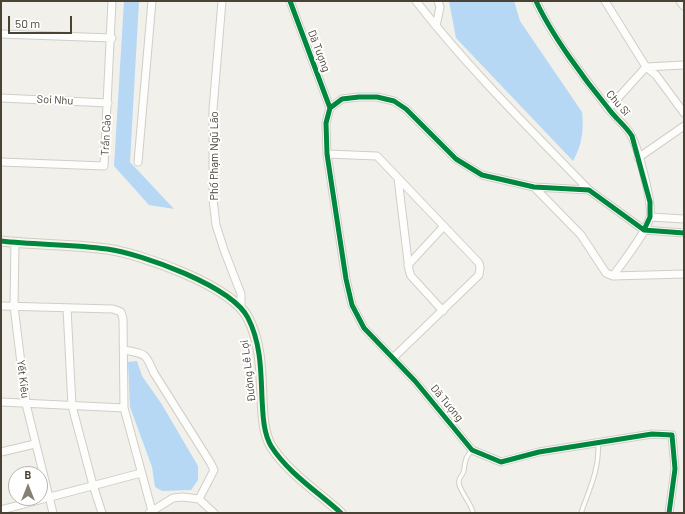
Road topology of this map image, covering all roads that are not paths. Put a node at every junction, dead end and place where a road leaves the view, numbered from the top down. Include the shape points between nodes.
1 (112, 1) edge
2 (152, 1) edge
3 (222, 1) edge
4 (290, 1) edge
5 (416, 1) edge
6 (438, 1) edge
7 (536, 1) edge
8 (605, 1) edge
9 (681, 1) edge
10 (684, 5) edge
11 (436, 26) junction
12 (1, 34) edge
13 (112, 38) junction
14 (684, 65) edge
15 (646, 67) junction
16 (1, 98) edge
17 (108, 103) junction
18 (330, 108) junction
19 (608, 109) junction
20 (684, 113) edge
21 (684, 126) edge
22 (327, 154) junction
23 (638, 158) junction
24 (1, 162) edge
25 (138, 162) dead end
26 (398, 178) junction
27 (534, 187) junction
28 (588, 190) junction
29 (650, 218) junction
30 (684, 219) edge
31 (444, 226) junction
32 (644, 230) junction
33 (684, 233) edge
34 (1, 241) edge
35 (16, 243) junction
36 (408, 265) junction
37 (684, 274) edge
38 (613, 276) junction
39 (1, 306) edge
40 (14, 306) junction
41 (241, 307) junction
42 (67, 308) junction
43 (443, 311) junction
44 (124, 350) junction
45 (393, 358) junction
46 (1, 402) edge
47 (26, 404) junction
48 (72, 406) junction
49 (124, 408) junction
50 (35, 444) junction
51 (598, 444) junction
52 (472, 450) junction
53 (1, 452) edge
54 (40, 466) edge
55 (141, 473) junction
56 (92, 485) junction
57 (48, 497) joint
58 (199, 499) junction
59 (15, 506) edge
60 (1, 510) edge
61 (150, 512) edge
62 (53, 513) edge
63 (102, 513) edge
64 (214, 513) edge
65 (341, 513) edge
66 (473, 513) edge
67 (581, 513) edge
68 (669, 513) edge

1 - 13 street, Trần Cảo
2 - 25 street
3 - 41 street, Phố Phạm Ngũ Lão via 213,109 213,199 216,225 241,294
4 - 18 street, Dã Tượng
5 - 11 street
6 - 11 street via 440,7
7 - 19 street, Chu Sĩ via 571,58
8 - 15 street
9 - 10 street
11 - 28 street via 508,107
12 - 13 street
13 - 17 street, Trần Cảo
14 - 15 street
15 - 19 street
15 - 20 street via 656,75
16 - 17 street, Soi Nhu
17 - 24 street, Trần Cảo via 104,166
18 - 22 street, Dã Tượng via 326,123
18 - 27 street via 342,99 359,97 377,97 394,101 406,109 456,159 469,168 500,180
19 - 23 street, Chu Sĩ via 626,126 632,136
21 - 23 street
22 - 26 street via 376,156
22 - 45 street, Dã Tượng via 352,305 364,328
23 - 29 street, Chu Sĩ via 648,191
26 - 31 street
26 - 36 street
27 - 28 street
27 - 38 street via 581,235 606,273
28 - 32 street
29 - 30 street
29 - 32 street
31 - 36 street
31 - 43 street via 480,267 479,275
32 - 33 street
32 - 38 street
34 - 35 street, Đường Lê Lợi
35 - 40 street, Yết Kiêu
35 - 41 street, Đường Lê Lợi via 108,249 167,265 211,287
36 - 43 street via 411,276
37 - 38 street
39 - 40 street
40 - 42 street
40 - 47 street, Yết Kiêu
41 - 65 street, Đường Lê Lợi via 248,318 258,349 263,421 271,445 295,473
42 - 44 street via 113,309 121,312
42 - 48 street
43 - 45 street
44 - 49 street
44 - 58 street via 147,357 154,373 210,462 214,470
45 - 52 street, Dã Tượng via 435,403
46 - 47 street
47 - 48 street
47 - 50 street, Yết Kiêu
48 - 49 street
48 - 56 street
49 - 55 street
50 - 53 street
50 - 54 street, Yết Kiêu
51 - 52 street, Dã Tượng via 539,452 501,462
51 - 67 lane via 599,456 595,474
51 - 68 street, Dã Tượng via 652,434 672,435 676,469
52 - 66 lane via 464,460 464,471 458,480
55 - 56 street
55 - 61 street
56 - 57 street
56 - 63 street
57 - 62 street, Yết Kiêu
58 - 61 street via 172,498
58 - 64 street
59 - 60 street

